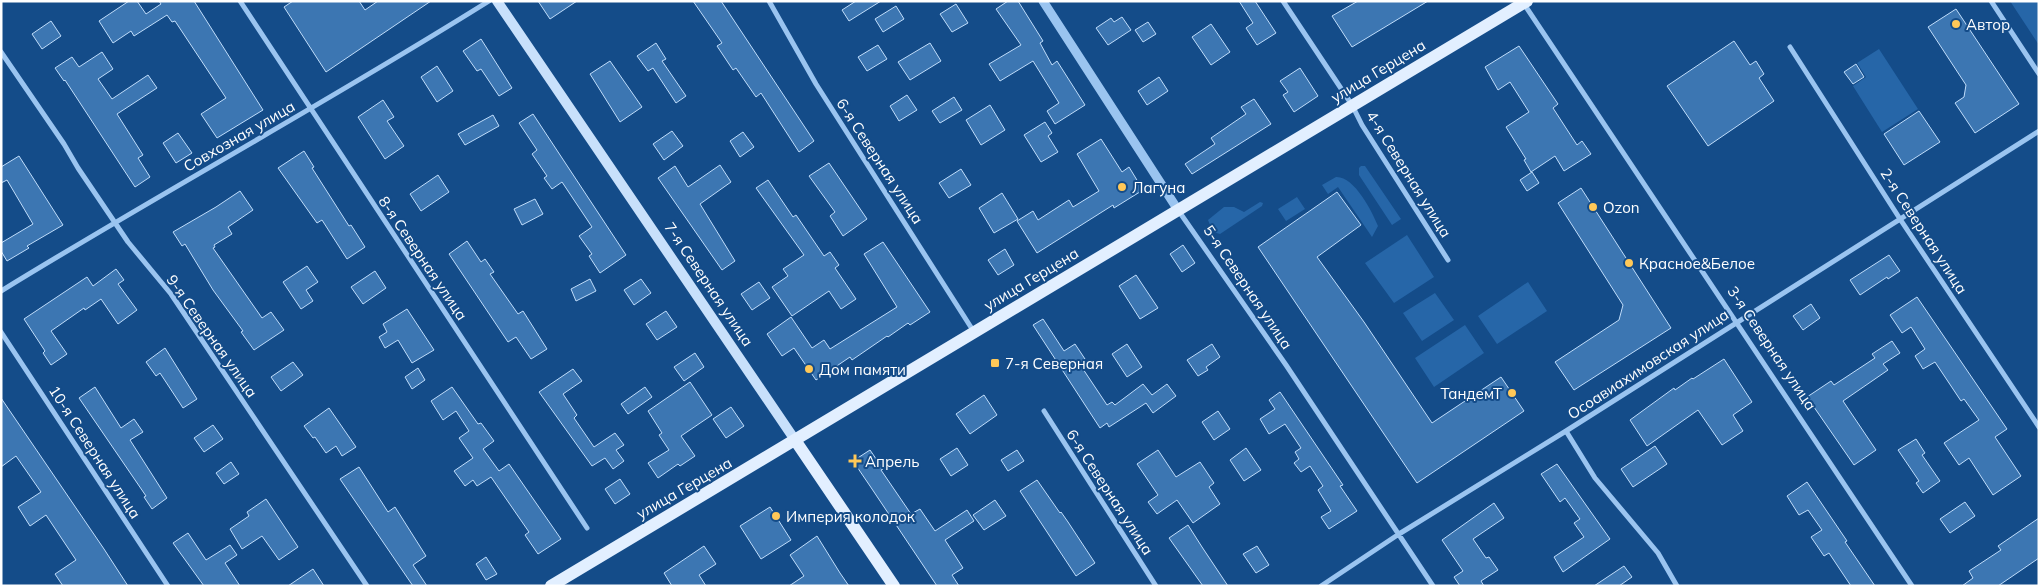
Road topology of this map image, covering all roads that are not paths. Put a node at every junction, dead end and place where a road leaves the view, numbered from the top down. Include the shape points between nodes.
1 (240, 1) edge
2 (489, 1) edge
3 (497, 1) edge
4 (769, 1) edge
5 (1043, 1) edge
6 (1284, 1) edge
7 (1991, 1) edge
8 (1525, 2) edge
9 (1790, 47) dead end
10 (1, 52) edge
11 (2039, 74) edge
12 (1352, 105) junction
13 (310, 110) junction
14 (2039, 131) edge
15 (1178, 210) junction
16 (1900, 219) junction
17 (115, 221) junction
18 (1448, 260) dead end
19 (1, 291) edge
20 (1737, 322) junction
21 (1, 332) edge
22 (974, 332) junction
23 (1044, 412) dead end
24 (2039, 427) edge
25 (1566, 431) junction
26 (795, 440) junction
27 (587, 528) dead end
28 (1399, 534) junction
29 (168, 586) edge
30 (367, 586) edge
31 (551, 586) edge
32 (894, 586) edge
33 (1156, 586) edge
34 (1321, 586) edge
35 (1433, 586) edge
36 (1677, 586) edge
37 (1912, 586) edge

1 - 13 street, 8-я Северная улица
2 - 13 street, Совхозная улица
3 - 26 main road, 7-я Северная улица
4 - 22 street, 6-я Северная улица via 816,84
5 - 15 street, 5-я Северная улица
6 - 12 street, 4-я Северная улица
7 - 11 street
8 - 12 main road, улица Герцена
8 - 20 street, 3-я Северная улица
9 - 16 street, 2-я Северная улица
10 - 17 street, 9-я Северная улица
12 - 15 main road, улица Герцена
12 - 18 street, 4-я Северная улица
13 - 17 street, Совхозная улица
13 - 27 street, 8-я Северная улица
14 - 16 street, Осоавиахимовская улица
15 - 22 main road, улица Герцена
15 - 28 street, 5-я Северная улица
16 - 20 street, Осоавиахимовская улица
16 - 24 street, 2-я Северная улица
17 - 19 street, Совхозная улица
17 - 30 street, 9-я Северная улица via 140,259 171,294
20 - 25 street, Осоавиахимовская улица
20 - 37 street, 3-я Северная улица
21 - 29 street, 10-я Северная улица
22 - 26 main road, улица Герцена
23 - 33 street, 6-я Северная улица
25 - 28 street, Осоавиахимовская улица
25 - 36 street via 1595,478 1658,553
26 - 31 main road, улица Герцена
26 - 32 main road, 7-я Северная улица
28 - 34 street, Осоавиахимовская улица
28 - 35 street, 5-я Северная улица

